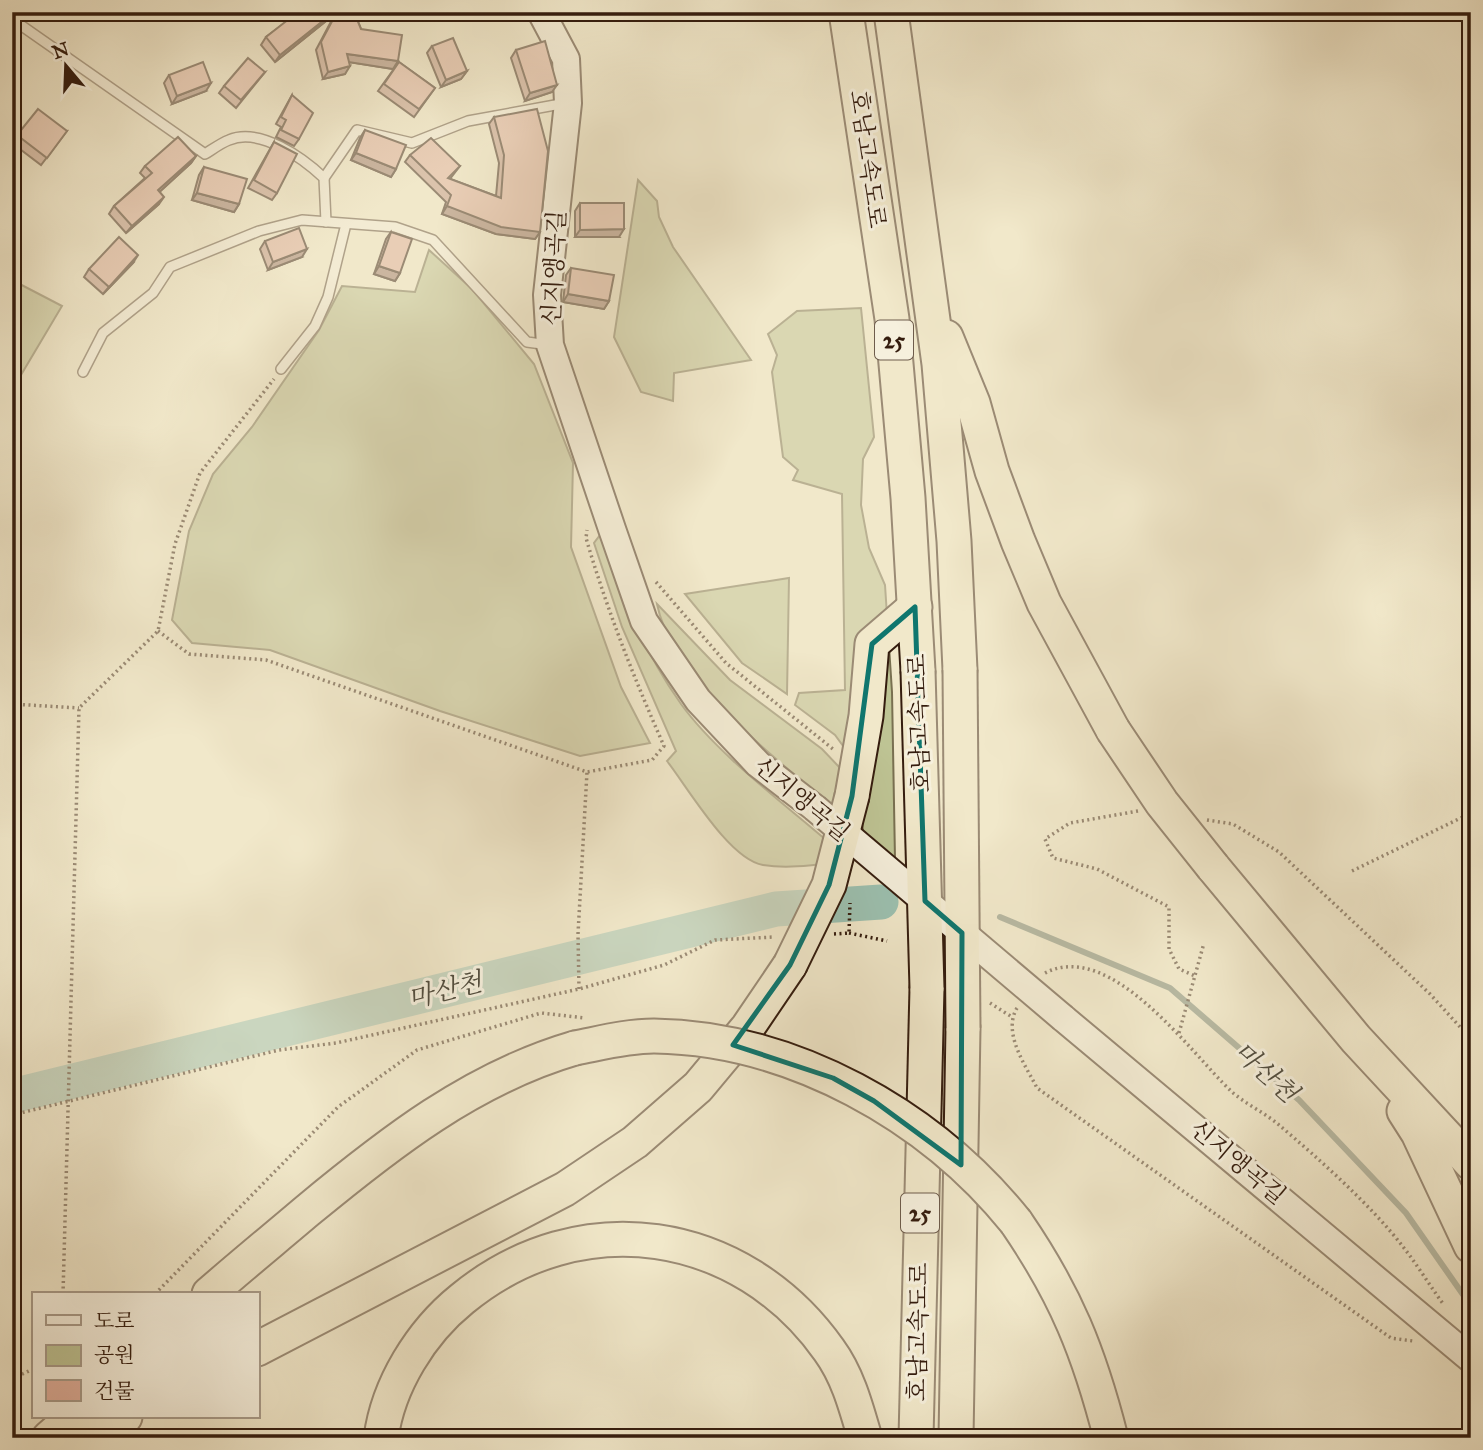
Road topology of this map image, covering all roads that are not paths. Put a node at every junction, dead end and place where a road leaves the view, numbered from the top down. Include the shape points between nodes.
1 (541, 12) edge
2 (846, 12) edge
3 (891, 12) edge
4 (12, 19) edge
5 (568, 103) junction
6 (324, 178) junction
7 (326, 222) junction
8 (346, 224) junction
9 (930, 299) junction
10 (551, 345) junction
11 (281, 369) road end
12 (83, 372) dead end
13 (915, 607) junction
14 (1356, 1038) junction
15 (1471, 1163) edge
16 (1469, 1242) edge
17 (919, 1276) junction
18 (211, 1292) edge
19 (259, 1348) edge
20 (958, 1348) junction
21 (1471, 1359) edge
22 (72, 1418) edge
23 (122, 1418) edge
24 (50, 1438) edge
25 (83, 1438) edge
26 (381, 1438) edge
27 (865, 1438) edge
28 (894, 1438) edge
29 (916, 1438) edge
30 (957, 1438) edge
31 (965, 1438) edge
32 (1111, 1438) edge

1 - 5 street, 신지앵곡길 via 566,59
2 - 13 highway, 호남고속도로 / 25 via 892,319
3 - 9 highway, 호남고속도로 / 25
4 - 6 lane via 205,154 232,138 263,140 309,164
5 - 6 lane via 468,121 412,143 357,130
5 - 10 street, 신지앵곡길 via 547,295
6 - 7 lane
7 - 8 lane
7 - 12 lane via 302,220 259,231 170,267 153,293 103,333
8 - 10 lane via 395,227 433,240 527,342
8 - 11 lane via 328,297 314,326
9 - 14 highway, bridge via 973,403 992,471 1044,603 1113,730 1162,803
9 - 20 highway, 호남고속도로 / 25, bridge via 954,541 960,670 963,1028
10 - 21 street, 신지앵곡길, bridge via 645,621 698,700 758,764
13 - 17 highway, 호남고속도로 / 25, bridge via 927,988
13 - 19 highway, bridge via 873,644 852,796 830,885 785,951 748,1027 698,1087 635,1142 565,1189
14 - 15 highway
14 - 16 highway via 1418,1132
17 - 28 highway
17 - 29 highway, 호남고속도로 / 25
18 - 32 highway, bridge via 412,1128 510,1072 575,1048 650,1036 747,1047 833,1078 874,1101 996,1197 1065,1299 1083,1342
20 - 30 highway, 호남고속도로 / 25
20 - 31 highway
22 - 24 highway
23 - 25 highway
26 - 27 highway via 391,1398 423,1339 483,1281 571,1243 619,1238 696,1250 748,1273 777,1292 830,1351 851,1389

